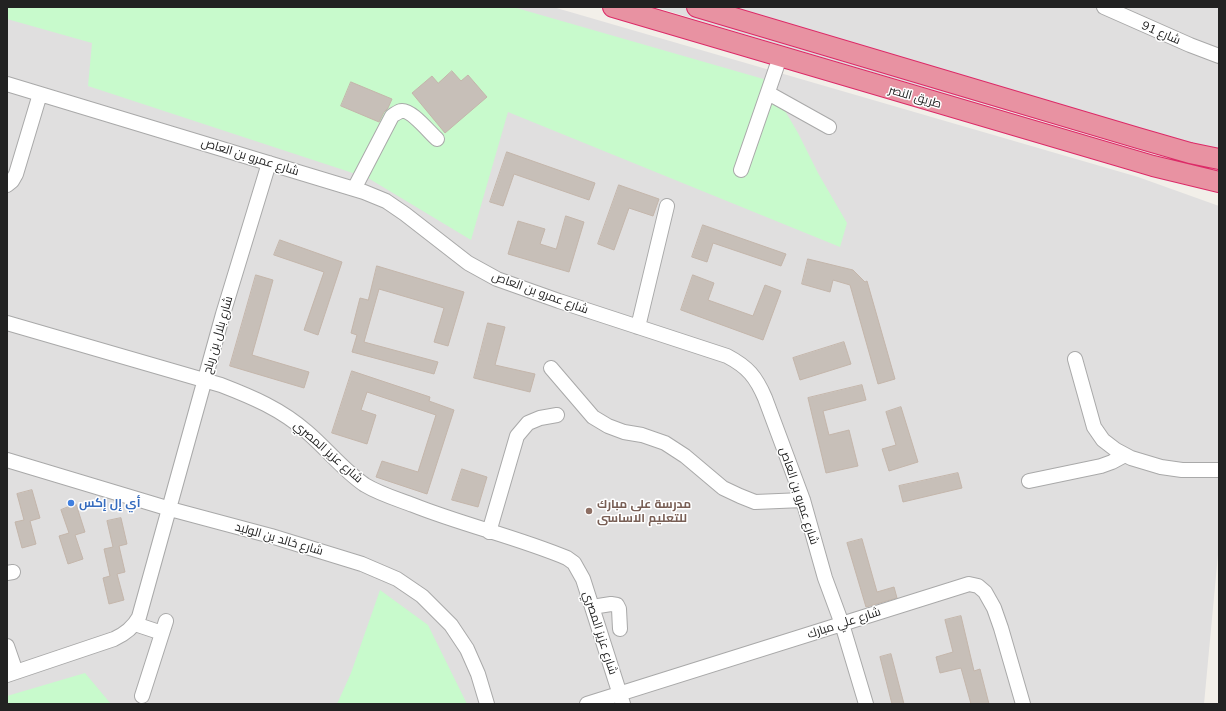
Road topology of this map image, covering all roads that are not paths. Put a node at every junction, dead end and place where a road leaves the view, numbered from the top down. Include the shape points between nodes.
1 (613, 7) edge
2 (697, 7) edge
3 (1104, 7) edge
4 (771, 29) junction
5 (772, 55) junction
6 (1219, 56) edge
7 (7, 84) edge
8 (768, 93) junction
9 (40, 94) junction
10 (829, 127) dead end
11 (437, 139) dead end
12 (1219, 159) edge
13 (269, 163) junction
14 (741, 170) dead end
15 (1219, 182) edge
16 (7, 185) edge
17 (354, 189) junction
18 (667, 206) dead end
19 (7, 323) edge
20 (638, 328) junction
21 (1074, 359) dead end
22 (551, 368) dead end
23 (205, 380) junction
24 (557, 415) dead end
25 (1125, 455) junction
26 (7, 460) edge
27 (1219, 470) edge
28 (1029, 481) dead end
29 (802, 500) junction
30 (170, 509) junction
31 (489, 532) junction
32 (592, 607) junction
33 (135, 624) junction
34 (842, 624) junction
35 (620, 629) dead end
36 (7, 646) edge
37 (11, 674) edge
38 (142, 696) dead end
39 (622, 699) edge
40 (488, 704) edge
41 (587, 704) edge
42 (866, 704) edge
43 (1023, 704) edge

1 - 5 highway, طريق النصر
2 - 4 highway, طريق النصر
3 - 6 street, شارع 91
4 - 5 highway
4 - 12 highway, طريق النصر via 1138,138
5 - 8 street
5 - 15 highway, طريق النصر via 1153,166
7 - 9 street, شارع عمرو بن العاص
8 - 10 street
8 - 14 street
9 - 13 street, شارع عمرو بن العاص
9 - 16 street via 16,174
11 - 17 street via 409,112 396,113 392,116
13 - 17 street, شارع عمرو بن العاص
13 - 23 street, شارع بلال بن رباح
17 - 20 street, شارع عمرو بن العاص via 386,201 468,263 497,279
18 - 20 street
19 - 23 street, شارع عزيز المصري
20 - 29 street, شارع عمرو بن العاص via 727,356 751,373 760,384
21 - 25 street via 1094,427 1103,440
22 - 29 street via 593,417 624,432 665,443 723,488 755,502
23 - 30 street, شارع بلال بن رباح
23 - 31 street, شارع عزيز المصري via 250,396 280,411 365,485 438,516
24 - 31 street via 528,423 517,436
25 - 27 street via 1161,467
25 - 28 street via 1101,466
26 - 30 street, شارع خالد بن الوليد
29 - 34 street, شارع عمرو بن العاص via 825,578
30 - 33 street, شارع بلال بن رباح via 142,609
30 - 40 street, شارع خالد بن الوليد via 362,564 397,579 422,596 450,625 467,650
31 - 32 street, شارع عزيز المصري via 567,558 574,563
32 - 35 street via 617,605
32 - 39 street, شارع عزيز المصري
33 - 37 street via 124,635
33 - 38 street via 164,627
34 - 39 street, شارع علي مبارك
34 - 42 street, شارع عمرو بن العاص
34 - 43 street, شارع علي مبارك via 960,586 978,586 985,592 994,608
36 - 37 street
39 - 41 street, شارع علي مبارك

